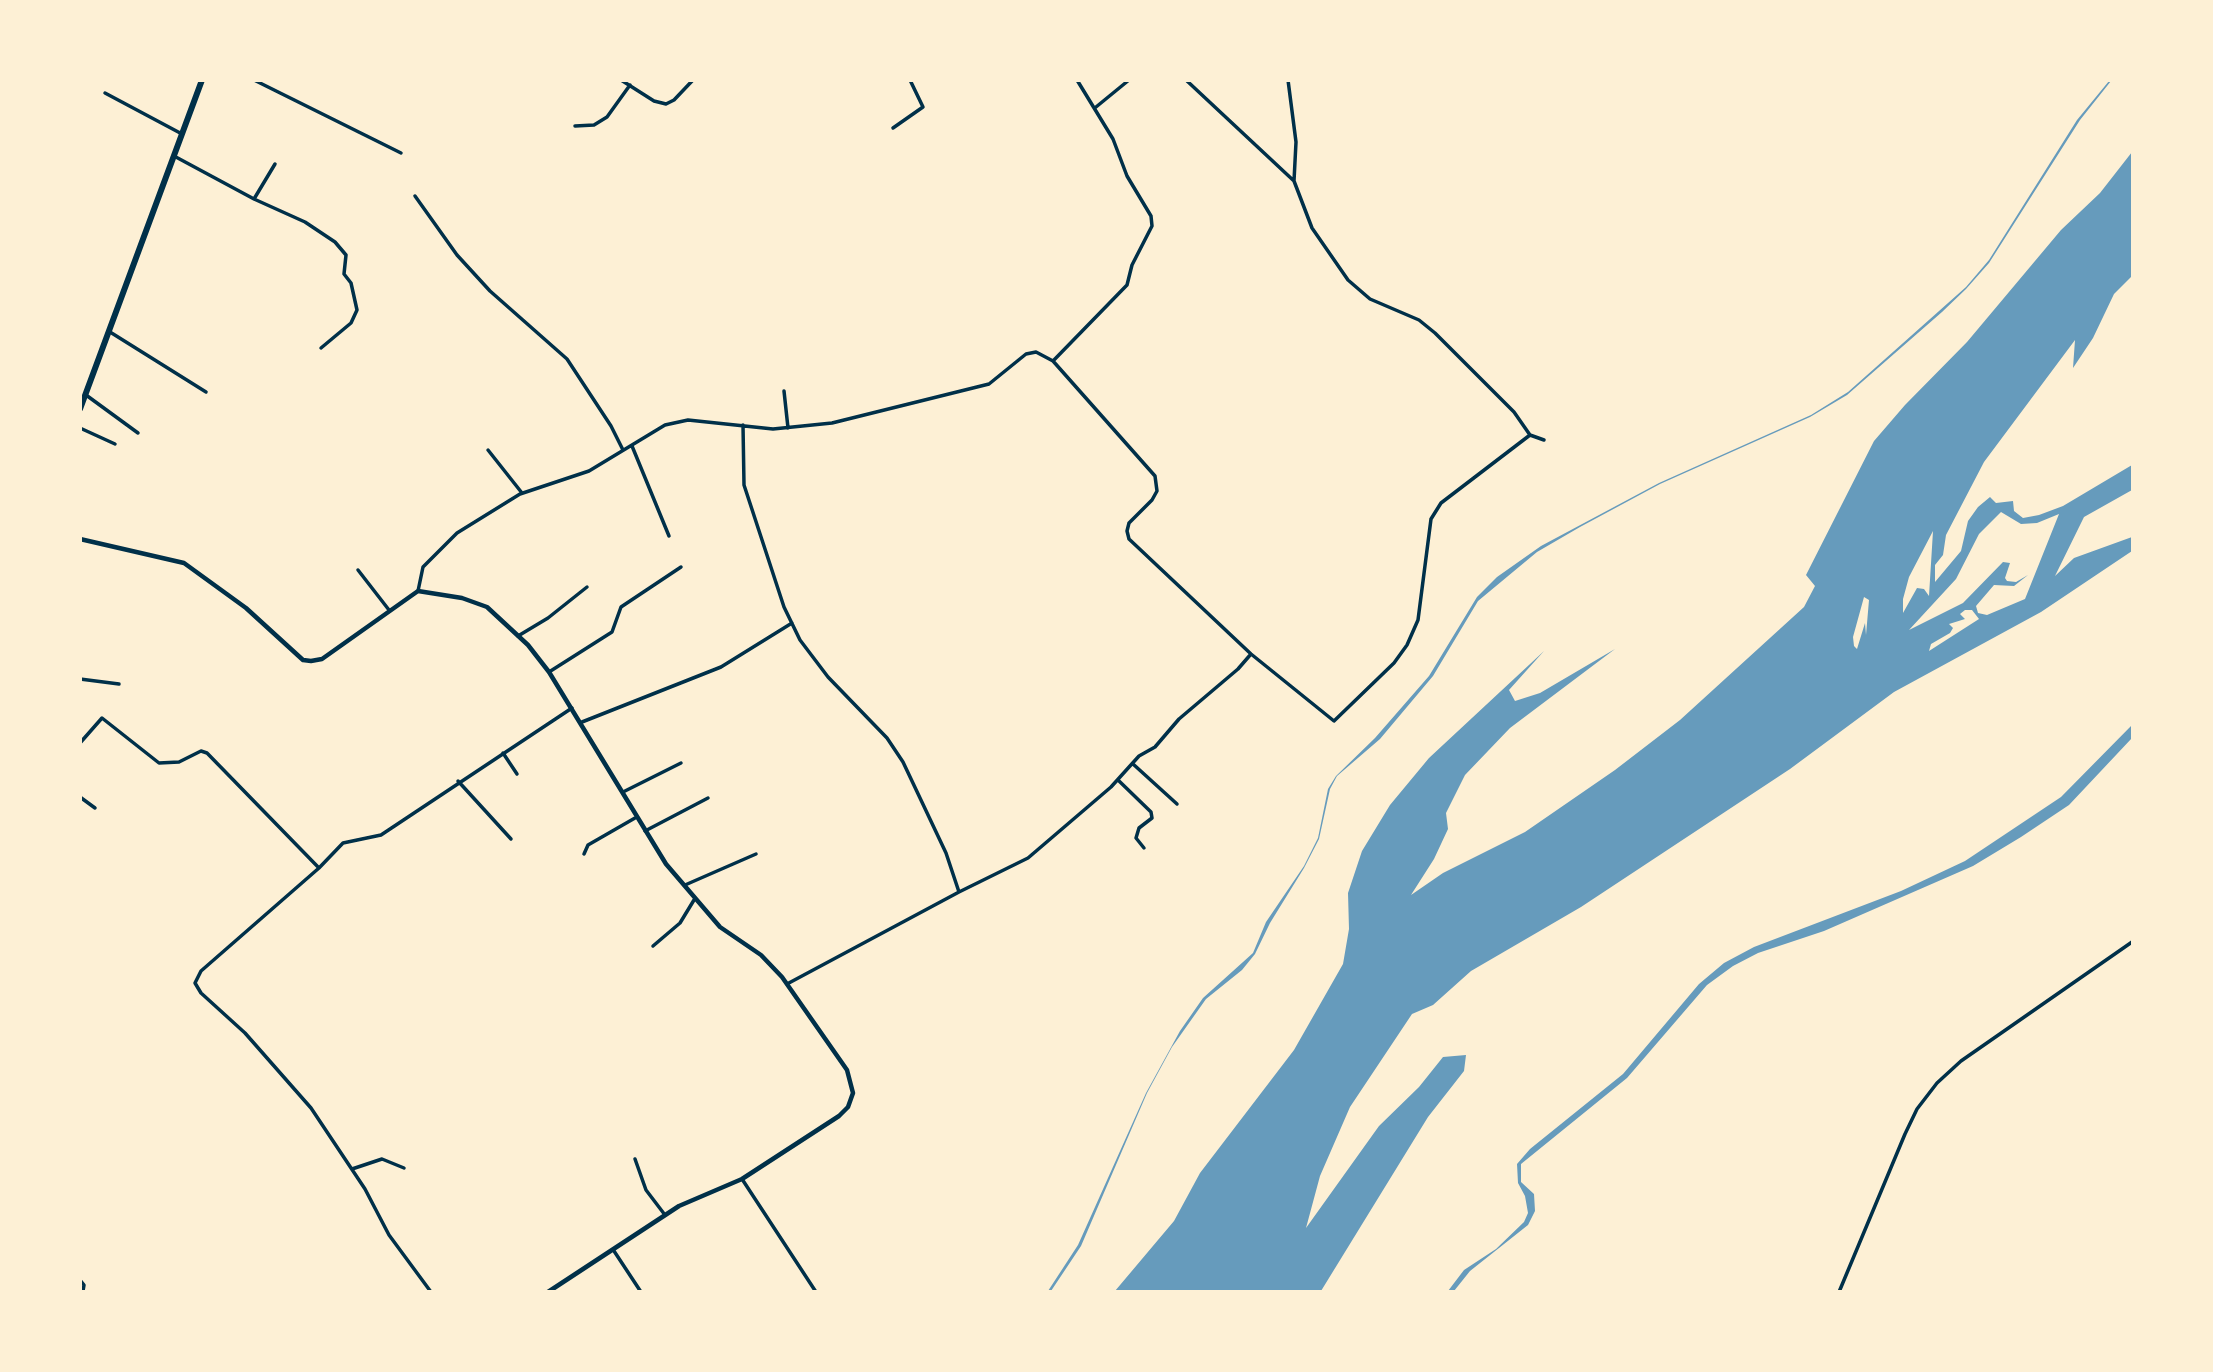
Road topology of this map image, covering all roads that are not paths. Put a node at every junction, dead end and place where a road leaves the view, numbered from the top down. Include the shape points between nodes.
1 (202, 80) edge
2 (254, 80) edge
3 (621, 80) edge
4 (693, 80) edge
5 (910, 80) edge
6 (1077, 80) edge
7 (1129, 80) edge
8 (1186, 80) edge
9 (1288, 80) edge
10 (630, 85) junction
11 (105, 93) dead end
12 (1096, 107) junction
13 (575, 126) dead end
14 (893, 128) dead end
15 (182, 134) junction
16 (401, 153) dead end
17 (174, 156) junction
18 (275, 164) dead end
19 (1294, 181) junction
20 (415, 196) dead end
21 (254, 199) junction
22 (109, 332) junction
23 (321, 348) dead end
24 (1053, 361) junction
25 (80, 383) edge
26 (206, 391) dead end
27 (784, 391) dead end
28 (85, 396) edge
29 (80, 409) edge
30 (743, 425) junction
31 (80, 428) edge
32 (788, 429) junction
33 (138, 433) dead end
34 (1530, 435) junction
35 (1544, 440) dead end
36 (115, 444) dead end
37 (632, 446) junction
38 (488, 450) dead end
39 (623, 450) junction
40 (522, 493) junction
41 (669, 536) dead end
42 (80, 539) edge
43 (681, 567) dead end
44 (358, 570) dead end
45 (587, 587) dead end
46 (418, 591) junction
47 (389, 610) junction
48 (792, 623) junction
49 (518, 636) junction
50 (1251, 654) junction
51 (549, 672) junction
52 (80, 679) edge
53 (120, 684) dead end
54 (572, 708) junction
55 (582, 722) junction
56 (80, 743) edge
57 (503, 753) junction
58 (681, 763) dead end
59 (1133, 764) junction
60 (517, 774) dead end
61 (1118, 780) junction
62 (458, 781) junction
63 (623, 792) junction
64 (80, 797) edge
65 (709, 798) dead end
66 (1177, 804) dead end
67 (95, 808) dead end
68 (635, 818) junction
69 (644, 832) junction
70 (512, 839) dead end
71 (1144, 848) dead end
72 (583, 854) dead end
73 (756, 854) dead end
74 (319, 868) junction
75 (685, 885) junction
76 (959, 892) junction
77 (694, 900) junction
78 (2133, 942) edge
79 (653, 946) dead end
80 (787, 984) junction
81 (635, 1159) dead end
82 (404, 1168) dead end
83 (352, 1169) junction
84 (742, 1179) junction
85 (665, 1215) junction
86 (614, 1251) junction
87 (80, 1280) edge
88 (83, 1291) edge
89 (431, 1292) edge
90 (548, 1292) edge
91 (641, 1292) edge
92 (816, 1292) edge
93 (1839, 1292) edge

1 - 15 main road
2 - 16 street
3 - 10 street
4 - 10 street via 666,104
5 - 14 street via 923,107
6 - 12 street
7 - 12 street
8 - 19 street
9 - 19 street via 1296,142
10 - 13 street via 607,117 594,125
11 - 15 street
12 - 24 street via 1152,226 1132,265 1128,285
15 - 17 main road
17 - 21 street
17 - 22 main road
18 - 21 street
19 - 34 street via 1312,228 1348,280 1370,299 1419,320 1436,333 1514,412
20 - 39 street via 457,255 516,316 567,359
21 - 23 street via 305,222 346,255 344,274 358,310 351,323
22 - 26 street
22 - 28 main road
24 - 32 street via 1036,352 1026,354 989,384 832,423
24 - 50 street via 1155,476 1157,491 1129,523 1129,539
25 - 28 street
27 - 32 street
28 - 29 main road
28 - 33 street
30 - 32 street
30 - 37 street via 677,421
30 - 48 street via 744,485
31 - 36 street
34 - 35 street
34 - 50 street via 1441,503 1431,519 1418,620 1407,645 1334,722
37 - 39 street
37 - 41 street
38 - 40 street
39 - 40 street via 589,471
40 - 46 street via 457,533 432,556 419,579
42 - 47 street via 184,564 246,608 303,660 322,659
43 - 51 street via 621,607 612,632
44 - 47 street
45 - 49 street
46 - 47 street
46 - 49 street via 487,607
48 - 55 street via 721,667
48 - 76 street via 828,677 887,738 903,762
49 - 51 street
50 - 59 street
51 - 54 street
52 - 53 street
54 - 55 street
54 - 57 street
55 - 63 street
56 - 74 street via 103,718 159,763 207,753
57 - 60 street
57 - 62 street
58 - 63 street
59 - 61 street
59 - 66 street
61 - 71 street via 1151,812 1152,818 1139,828 1136,838
61 - 76 street via 1028,859
62 - 70 street
62 - 74 street via 381,835 343,843
63 - 68 street
64 - 67 street
65 - 69 street
68 - 69 street
68 - 72 street via 588,845
69 - 75 street
73 - 75 street
74 - 83 street via 201,971 195,983 278,1068
75 - 77 street
76 - 80 street
77 - 79 street via 680,923
77 - 80 street via 720,926 761,955
78 - 93 street via 1961,1061 1937,1083 1905,1134
80 - 84 street via 847,1070 853,1093 839,1116
81 - 85 street via 646,1190
82 - 83 street via 382,1160
83 - 89 street via 389,1235
84 - 85 street via 695,1197
84 - 92 street
85 - 86 street
86 - 90 street
86 - 91 street
87 - 88 street

